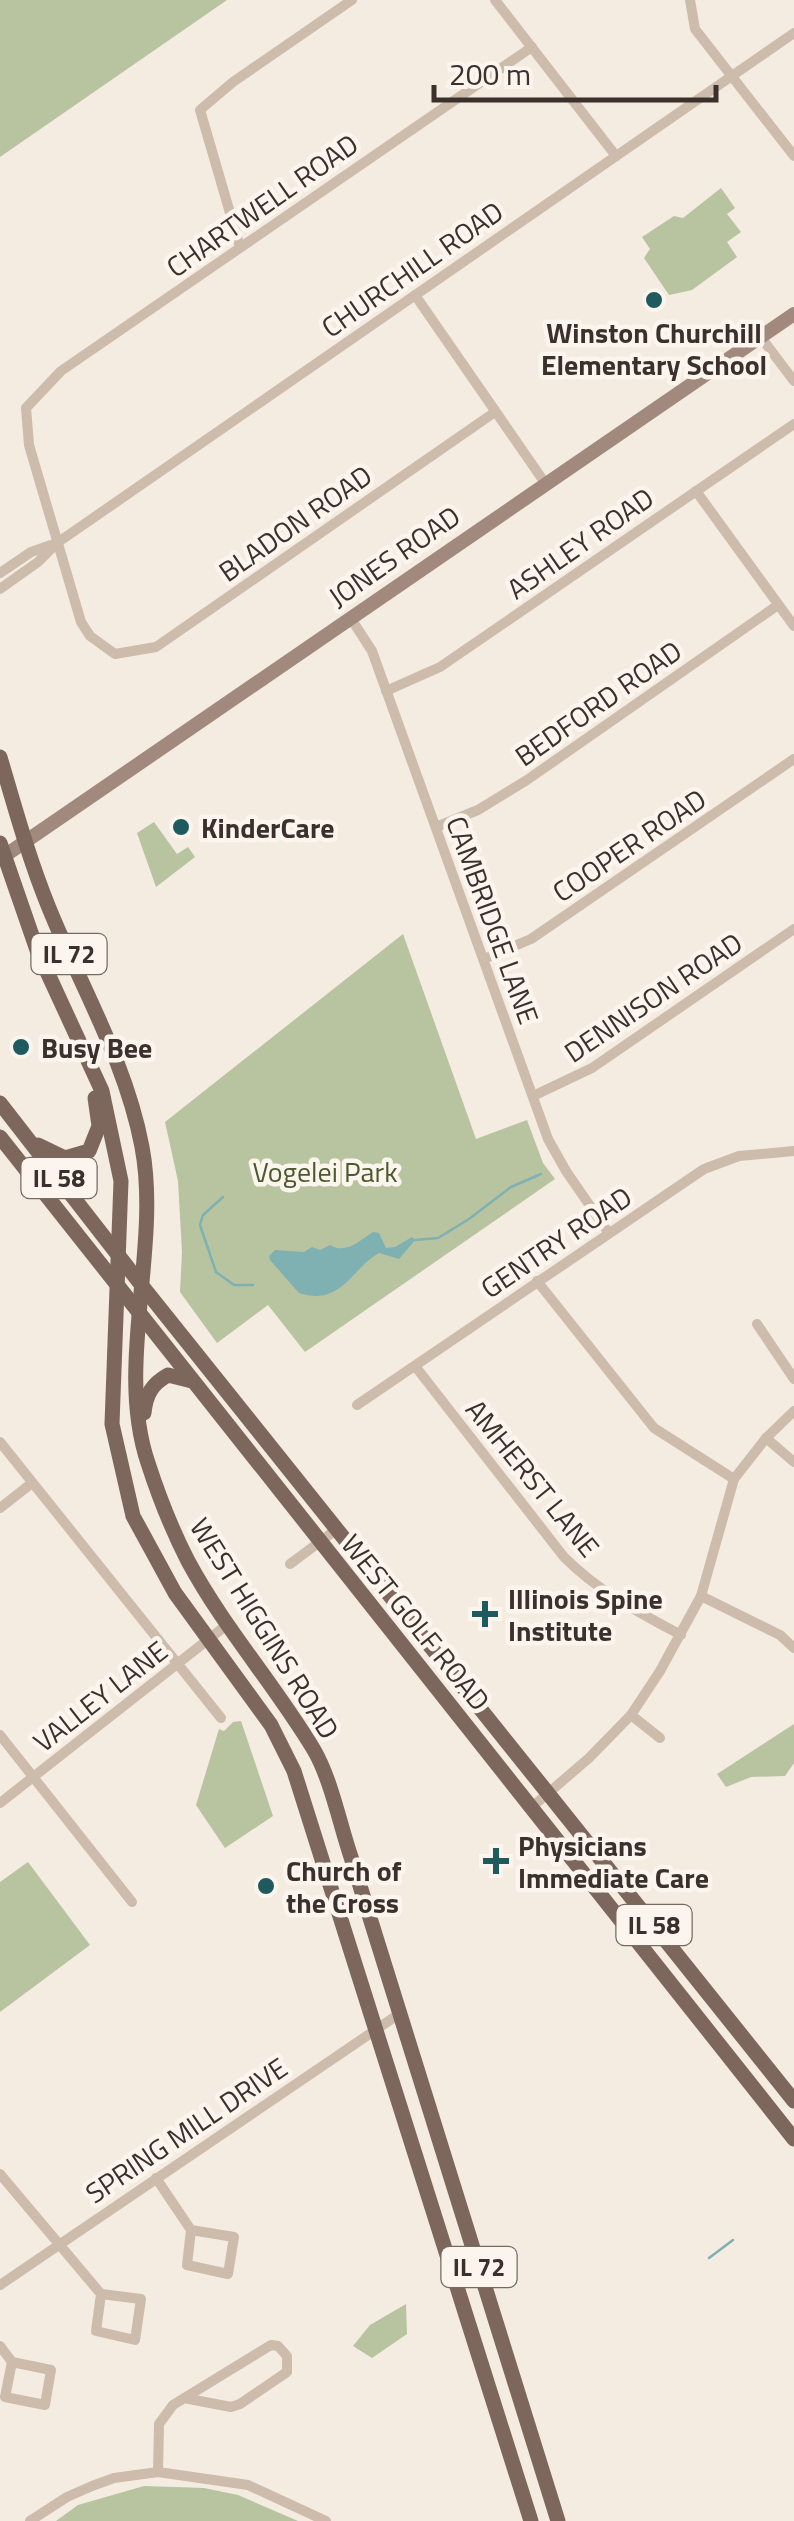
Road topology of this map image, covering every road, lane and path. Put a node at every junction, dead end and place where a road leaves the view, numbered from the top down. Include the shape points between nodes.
1 (352, 0) edge
2 (495, 0) edge
3 (690, 0) edge
4 (794, 33) edge
5 (532, 47) junction
6 (732, 76) junction
7 (616, 156) junction
8 (794, 156) edge
9 (240, 247) junction
10 (415, 295) junction
11 (794, 314) edge
12 (760, 336) junction
13 (794, 381) edge
14 (495, 412) junction
15 (794, 424) edge
16 (544, 483) junction
17 (696, 491) junction
18 (56, 543) junction
19 (0, 573) edge
20 (0, 589) edge
21 (778, 605) junction
22 (350, 617) junction
23 (794, 626) edge
24 (386, 691) junction
25 (0, 756) edge
26 (794, 759) edge
27 (436, 828) junction
28 (24, 842) junction
29 (1, 853) edge
30 (794, 930) edge
31 (484, 959) junction
32 (87, 1060) junction
33 (533, 1096) junction
34 (0, 1102) edge
35 (0, 1137) edge
36 (28, 1138) junction
37 (794, 1151) edge
38 (608, 1232) junction
39 (118, 1254) junction
40 (538, 1282) junction
41 (116, 1287) junction
42 (143, 1287) junction
43 (140, 1314) junction
44 (757, 1324) dead end
45 (415, 1366) junction
46 (794, 1379) edge
47 (192, 1382) junction
48 (358, 1405) dead end
49 (794, 1411) edge
50 (142, 1432) junction
51 (766, 1438) junction
52 (0, 1442) edge
53 (794, 1462) edge
54 (734, 1478) junction
55 (32, 1483) junction
56 (0, 1508) edge
57 (337, 1529) junction
58 (320, 1542) junction
59 (290, 1564) dead end
60 (701, 1596) junction
61 (228, 1624) junction
62 (681, 1634) junction
63 (209, 1639) junction
64 (794, 1648) edge
65 (178, 1664) junction
66 (631, 1715) junction
67 (221, 1718) dead end
68 (0, 1735) edge
69 (660, 1738) dead end
70 (33, 1776) junction
71 (549, 1792) junction
72 (0, 1803) edge
73 (532, 1807) junction
74 (132, 1902) dead end
75 (399, 2014) junction
76 (375, 2028) junction
77 (794, 2102) edge
78 (792, 2133) edge
79 (1, 2176) edge
80 (156, 2178) junction
81 (191, 2230) junction
82 (58, 2244) junction
83 (0, 2285) edge
84 (101, 2294) junction
85 (0, 2346) edge
86 (12, 2362) junction
87 (184, 2398) junction
88 (158, 2472) junction
89 (30, 2521) edge
90 (326, 2521) edge
91 (531, 2521) edge
92 (558, 2521) edge

1 - 9 street via 200,110
2 - 5 street
3 - 6 street via 695,29
4 - 6 street, CHURCHILL ROAD
5 - 7 street
5 - 9 street, CHARTWELL ROAD
6 - 7 street, CHURCHILL ROAD
6 - 8 street
7 - 10 street, CHURCHILL ROAD
9 - 18 street, CHARTWELL ROAD via 61,371 26,408 29,445
10 - 14 street
10 - 18 street, CHURCHILL ROAD
11 - 12 street, JONES ROAD
12 - 13 street
12 - 16 street, JONES ROAD
14 - 16 street
14 - 18 street, BLADON ROAD via 156,647 115,654 85,630
15 - 17 street, ASHLEY ROAD
16 - 22 street, JONES ROAD
17 - 21 street
17 - 24 street, ASHLEY ROAD via 440,667
18 - 19 street, CHURCHILL ROAD
18 - 20 street, CHURCHILL ROAD
21 - 23 street
21 - 27 street, BEDFORD ROAD via 527,780
22 - 24 street, CAMBRIDGE LANE
22 - 28 street, JONES ROAD
24 - 27 street, CAMBRIDGE LANE
25 - 28 main road, WEST HIGGINS ROAD / IL 72
26 - 31 street, COOPER ROAD via 531,939
27 - 31 street, CAMBRIDGE LANE
28 - 29 street, JONES ROAD
28 - 42 main road, WEST HIGGINS ROAD / IL 72 via 110,1040 135,1117 146,1186
29 - 32 main road, WEST HIGGINS ROAD / IL 72
30 - 33 street, DENNISON ROAD via 592,1068
31 - 33 street, CAMBRIDGE LANE
32 - 36 main road via 99,1118 92,1146 65,1158
32 - 39 main road, WEST HIGGINS ROAD / IL 72 via 118,1156
33 - 38 street, CAMBRIDGE LANE via 558,1160
34 - 36 main road, WEST GOLF ROAD / IL 58
35 - 41 main road, WEST GOLF ROAD / IL 58
36 - 39 main road, WEST GOLF ROAD / IL 58
37 - 38 street, GENTRY ROAD via 739,1156 704,1169
38 - 40 street, GENTRY ROAD
39 - 41 main road, WEST HIGGINS ROAD / IL 72
39 - 42 main road, WEST GOLF ROAD / IL 58
40 - 45 street, GENTRY ROAD
40 - 54 street via 654,1428
41 - 43 main road, WEST GOLF ROAD / IL 58
41 - 63 main road, WEST HIGGINS ROAD / IL 72 via 112,1424 119,1464 133,1516 155,1559
42 - 43 main road, WEST HIGGINS ROAD / IL 72
42 - 57 main road, WEST GOLF ROAD / IL 58
43 - 47 main road, WEST GOLF ROAD / IL 58
43 - 50 main road, WEST HIGGINS ROAD / IL 72 via 136,1387
44 - 46 street
45 - 48 street, GENTRY ROAD
45 - 62 street, AMHERST LANE via 583,1576
47 - 50 main road via 168,1375 152,1386
47 - 58 main road, WEST GOLF ROAD / IL 58
49 - 51 street
50 - 61 main road, WEST HIGGINS ROAD / IL 72 via 164,1510
51 - 53 street
51 - 54 street
52 - 55 street
54 - 60 street
55 - 56 street
55 - 65 street
57 - 58 street
57 - 71 main road, WEST GOLF ROAD / IL 58
58 - 59 street
58 - 73 main road, WEST GOLF ROAD / IL 58
60 - 62 street
60 - 64 street via 780,1634
61 - 63 street, VALLEY LANE
61 - 75 main road, WEST HIGGINS ROAD / IL 72 via 316,1754
62 - 66 street
63 - 65 street, VALLEY LANE
63 - 76 main road, WEST HIGGINS ROAD / IL 72 via 284,1748
65 - 67 street
65 - 70 street, VALLEY LANE
66 - 69 street
66 - 71 street
68 - 70 street
70 - 72 street, VALLEY LANE
70 - 74 street
71 - 73 street
71 - 77 main road, WEST GOLF ROAD / IL 58
73 - 78 main road, WEST GOLF ROAD / IL 58
75 - 76 street, SPRING MILL DRIVE
75 - 92 main road, WEST HIGGINS ROAD / IL 72
76 - 80 street, SPRING MILL DRIVE
76 - 91 main road, WEST HIGGINS ROAD / IL 72
79 - 82 street
80 - 81 street
80 - 82 street, SPRING MILL DRIVE
81 - 81 street via 188,2265 228,2274 234,2237
82 - 83 street, SPRING MILL DRIVE
82 - 84 street
84 - 84 street via 96,2331 135,2340 141,2300
85 - 86 street
86 - 86 street via 5,2397 45,2404 51,2370
87 - 87 street via 240,2404 288,2372 287,2356 271,2345
87 - 88 street via 159,2424
88 - 89 street via 92,2486
88 - 90 street via 248,2485

